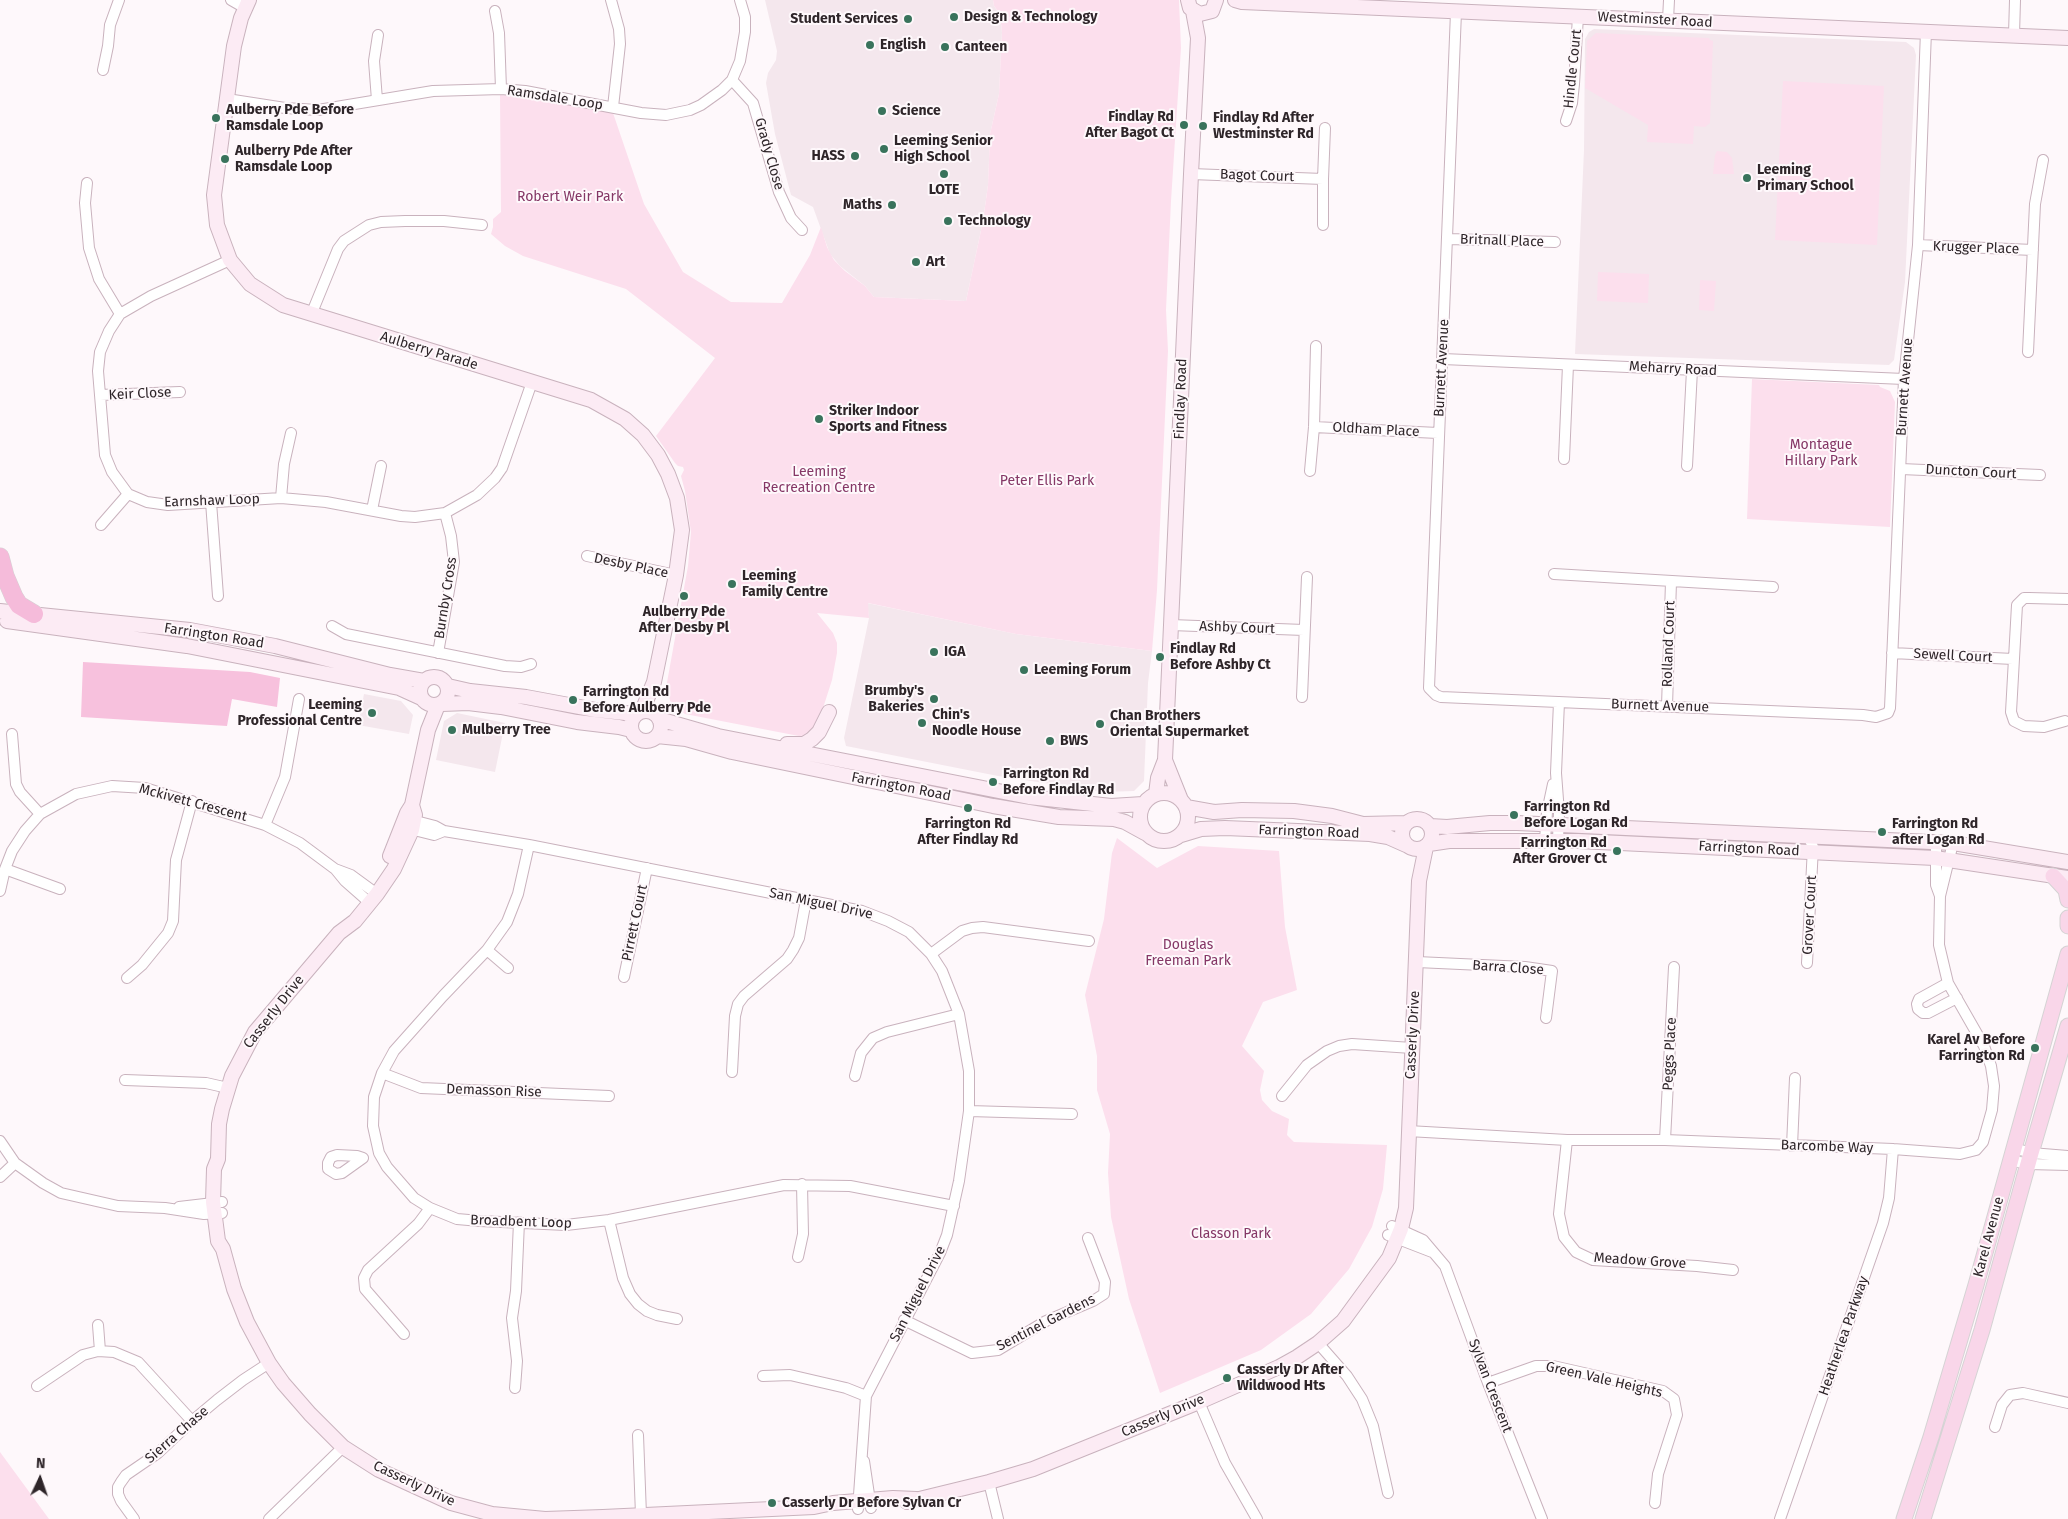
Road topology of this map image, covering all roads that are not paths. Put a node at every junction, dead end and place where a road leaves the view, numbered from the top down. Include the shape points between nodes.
1 (119, 0) edge
2 (231, 0) edge
3 (611, 0) edge
4 (740, 0) edge
5 (1669, 0) edge
6 (2015, 0) edge
7 (1239, 1) edge
8 (247, 4) edge
9 (1386, 4) edge
10 (1190, 6) edge
11 (1213, 7) edge
12 (495, 11) dead end
13 (1456, 12) junction
14 (1578, 16) junction
15 (1668, 20) junction
16 (1926, 31) junction
17 (378, 35) dead end
18 (2014, 36) junction
19 (1198, 38) junction
20 (2068, 38) edge
21 (103, 70) dead end
22 (732, 80) junction
23 (501, 89) junction
24 (227, 99) junction
25 (377, 100) junction
26 (613, 107) junction
27 (1566, 121) dead end
28 (1326, 128) dead end
29 (2042, 160) dead end
30 (1191, 174) junction
31 (1323, 179) junction
32 (87, 183) dead end
33 (482, 225) dead end
34 (1323, 225) dead end
35 (802, 230) dead end
36 (1448, 239) junction
37 (1555, 242) dead end
38 (1918, 246) junction
39 (2033, 250) junction
40 (230, 260) junction
41 (120, 314) junction
42 (311, 315) junction
43 (1316, 346) dead end
44 (2028, 352) dead end
45 (1443, 359) junction
46 (1568, 365) junction
47 (1692, 370) junction
48 (1904, 379) junction
49 (532, 382) junction
50 (180, 392) dead end
51 (100, 395) junction
52 (1314, 427) junction
53 (291, 433) dead end
54 (1438, 433) junction
55 (1564, 459) dead end
56 (381, 466) dead end
57 (1686, 466) dead end
58 (1901, 469) junction
59 (1310, 471) dead end
60 (2040, 475) dead end
61 (128, 494) junction
62 (281, 498) junction
63 (211, 502) junction
64 (372, 510) junction
65 (445, 513) junction
66 (101, 525) dead end
67 (586, 556) dead end
68 (0, 557) edge
69 (1554, 574) dead end
70 (676, 575) junction
71 (1307, 577) dead end
72 (1671, 582) junction
73 (1774, 587) dead end
74 (218, 596) dead end
75 (2068, 599) edge
76 (0, 611) edge
77 (34, 614) junction
78 (0, 621) edge
79 (1171, 625) junction
80 (332, 626) dead end
81 (1304, 630) junction
82 (438, 653) junction
83 (1892, 653) junction
84 (2013, 659) junction
85 (531, 664) dead end
86 (424, 681) junction
87 (654, 682) junction
88 (448, 686) junction
89 (1302, 697) dead end
90 (299, 699) dead end
91 (432, 702) junction
92 (1559, 702) junction
93 (1667, 706) junction
94 (829, 712) dead end
95 (638, 713) junction
96 (658, 717) junction
97 (2065, 721) dead end
98 (631, 730) junction
99 (12, 734) dead end
100 (657, 736) junction
101 (718, 736) junction
102 (1165, 760) junction
103 (1156, 794) junction
104 (192, 801) junction
105 (1143, 804) junction
106 (1184, 804) junction
107 (40, 814) junction
108 (1406, 823) junction
109 (265, 824) junction
110 (408, 824) junction
111 (1552, 825) junction
112 (1430, 826) junction
113 (1145, 833) junction
114 (1181, 834) junction
115 (1808, 838) junction
116 (1551, 840) junction
117 (1936, 843) junction
118 (1953, 843) junction
119 (529, 845) junction
120 (1408, 846) junction
121 (1428, 846) junction
122 (1813, 852) junction
123 (1942, 858) junction
124 (2068, 862) edge
125 (647, 868) junction
126 (5, 869) junction
127 (2053, 876) junction
128 (2068, 878) edge
129 (1419, 881) junction
130 (60, 889) dead end
131 (0, 891) edge
132 (370, 896) junction
133 (806, 900) junction
134 (2068, 900) edge
135 (2068, 918) edge
136 (2068, 926) edge
137 (1089, 941) dead end
138 (487, 950) junction
139 (931, 954) junction
140 (2068, 954) edge
141 (1417, 962) junction
142 (1807, 963) dead end
143 (1674, 967) dead end
144 (508, 968) dead end
145 (624, 977) dead end
146 (127, 978) dead end
147 (1948, 983) junction
148 (1957, 998) junction
149 (959, 1014) junction
150 (1546, 1018) dead end
151 (2068, 1026) edge
152 (1412, 1048) junction
153 (732, 1072) dead end
154 (382, 1073) junction
155 (855, 1076) dead end
156 (1795, 1078) dead end
157 (125, 1080) dead end
158 (228, 1088) junction
159 (609, 1096) dead end
160 (1282, 1096) dead end
161 (969, 1111) junction
162 (1072, 1114) dead end
163 (1408, 1132) junction
164 (1567, 1140) junction
165 (1665, 1140) junction
166 (0, 1141) edge
167 (1792, 1146) junction
168 (1893, 1149) junction
169 (379, 1152) junction
170 (2012, 1154) junction
171 (2068, 1156) edge
172 (364, 1158) dead end
173 (2029, 1158) junction
174 (15, 1162) junction
175 (2068, 1165) edge
176 (0, 1177) edge
177 (802, 1184) junction
178 (954, 1206) junction
179 (218, 1207) junction
180 (430, 1208) junction
181 (609, 1220) junction
182 (519, 1222) junction
183 (1395, 1232) junction
184 (1088, 1238) dead end
185 (798, 1257) dead end
186 (1733, 1270) dead end
187 (1996, 1279) junction
188 (676, 1319) dead end
189 (904, 1320) junction
190 (98, 1325) dead end
191 (404, 1334) dead end
192 (1961, 1337) junction
193 (1318, 1343) junction
194 (100, 1351) junction
195 (269, 1363) junction
196 (763, 1376) dead end
197 (1488, 1383) junction
198 (37, 1386) dead end
199 (515, 1388) dead end
200 (866, 1396) junction
201 (1199, 1402) junction
202 (2068, 1403) edge
203 (192, 1421) junction
204 (1995, 1427) dead end
205 (638, 1435) dead end
206 (343, 1447) junction
207 (990, 1482) junction
208 (1388, 1493) dead end
209 (1655, 1503) dead end
210 (864, 1504) junction
211 (790, 1514) edge
212 (642, 1515) junction
213 (134, 1519) edge
214 (269, 1519) edge
215 (998, 1519) edge
216 (1258, 1519) edge
217 (1542, 1519) edge
218 (1780, 1519) edge
219 (1904, 1519) edge
220 (1923, 1519) edge

1 - 21 street via 110,25
2 - 8 street
3 - 26 street via 620,44
4 - 22 street, Ramsdale Loop via 746,32
5 - 15 street
6 - 18 street
7 - 9 main road, Westminster Road
7 - 11 main road, Westminster Road via 1225,7
8 - 24 main road, Aulberry Parade via 234,46
9 - 13 main road, Westminster Road
10 - 11 main road, Westminster Road via 1200,14
10 - 19 main road, Findlay Road
11 - 19 main road, Findlay Road
12 - 23 street
13 - 14 main road, Westminster Road
13 - 36 street, Burnett Avenue
14 - 15 main road, Westminster Road
14 - 27 street, Hindle Court via 1572,103
15 - 16 main road, Westminster Road
16 - 18 main road, Westminster Road
16 - 38 street, Burnett Avenue
17 - 25 street via 374,61
18 - 20 main road, Westminster Road
19 - 30 main road, Findlay Road
22 - 26 street, Ramsdale Loop via 706,102 678,113 654,115
22 - 35 street, Grady Close via 753,103 779,192 791,218
23 - 25 street, Ramsdale Loop via 450,90
23 - 26 street, Ramsdale Loop
24 - 25 street, Ramsdale Loop via 301,110
24 - 40 main road, Aulberry Parade via 214,204 217,225
28 - 31 street
29 - 39 street, Krugger Place via 2035,204
30 - 31 street, Bagot Court
30 - 79 main road, Findlay Road
31 - 34 street
32 - 41 street via 85,203 89,248 99,279
33 - 42 street via 404,220 369,225 344,241 338,250
36 - 37 street, Britnall Place
36 - 45 street, Burnett Avenue
38 - 39 street, Krugger Place
38 - 48 street, Burnett Avenue
39 - 44 street, Krugger Place
40 - 41 street
40 - 42 main road, Aulberry Parade via 259,291 283,305
41 - 51 street via 100,352
42 - 49 main road, Aulberry Parade
43 - 52 street, Oldham Place
45 - 46 street, Meharry Road
45 - 54 street, Burnett Avenue
46 - 47 street, Meharry Road
46 - 55 street
47 - 48 street, Meharry Road
47 - 57 street
48 - 58 street, Burnett Avenue
49 - 65 street, Earnshaw Loop via 502,468 477,495
49 - 70 main road, Aulberry Parade via 604,406 634,427 651,445 668,474 680,515 682,538
50 - 51 street, Keir Close
51 - 61 street via 105,456
52 - 54 street, Oldham Place
52 - 59 street, Oldham Place
53 - 62 street
54 - 92 street, Burnett Avenue via 1429,688 1441,697
56 - 64 street
58 - 60 street, Duncton Court
58 - 83 street, Burnett Avenue
61 - 63 street, Earnshaw Loop via 146,502 168,505
61 - 66 street
62 - 63 street, Earnshaw Loop
62 - 64 street, Earnshaw Loop
63 - 74 street
64 - 65 street, Earnshaw Loop via 415,517
65 - 82 street, Burnby Cross via 454,562
67 - 70 street, Desby Place
68 - 77 highway via 19,605
69 - 72 street, Rolland Court
70 - 87 main road, Aulberry Parade
71 - 81 street
72 - 73 street, Rolland Court
72 - 93 street, Rolland Court
75 - 84 street, Sewell Court via 2029,598 2020,601 2016,610
76 - 77 main road, Farrington Road
77 - 86 main road, Farrington Road via 233,637
78 - 91 main road, Farrington Road via 187,646 399,688
79 - 81 street, Ashby Court
79 - 102 main road, Findlay Road
80 - 82 street, Burnby Cross via 346,634
81 - 89 street
82 - 85 street, Burnby Cross via 505,666
83 - 84 street, Sewell Court
83 - 93 street, Burnett Avenue via 1890,708 1888,713 1876,717
84 - 97 street, Sewell Court via 2011,712 2014,722 2044,727
86 - 88 main road via 432,676 442,678
86 - 91 main road via 420,689
87 - 95 main road, Aulberry Parade
87 - 96 main road, Aulberry Parade
88 - 91 main road via 448,694
88 - 95 main road via 596,710
90 - 109 street via 285,778
91 - 98 main road, Farrington Road via 501,707
91 - 110 main road via 412,805 415,815
92 - 93 street, Burnett Avenue
92 - 111 street via 1556,773 1547,812
94 - 101 main road via 819,732 804,744 793,745 734,734
95 - 96 main road via 650,711
95 - 98 main road via 631,722
96 - 100 main road via 661,728
96 - 101 main road, Farrington Road
98 - 100 main road via 636,738 645,741
99 - 107 street via 16,784
100 - 113 main road, Farrington Road via 994,806 1059,817 1114,819
101 - 105 main road, Farrington Road via 1029,798 1111,806
102 - 103 main road, Findlay Road
102 - 106 main road, Findlay Road
103 - 105 main road
103 - 106 main road via 1170,793
104 - 107 street, Mckivett Crescent via 146,788 112,786 76,794
104 - 109 street, Mckivett Crescent
104 - 146 street via 176,860 173,921 168,933
105 - 113 main road via 1139,819
106 - 108 main road, Farrington Road via 1214,812 1294,812 1332,816 1363,824
106 - 114 main road via 1188,822
107 - 126 street, Mckivett Crescent via 12,851
108 - 112 main road via 1419,819
108 - 120 main road via 1402,836
109 - 132 street, Mckivett Crescent via 300,844 335,869 345,882
110 - 119 street, San Miguel Drive via 435,826 444,831
110 - 132 main road, Casserly Drive via 394,868
111 - 112 main road, Farrington Road via 1490,823
111 - 115 main road, Farrington Road
111 - 116 street
112 - 121 main road via 1433,835
113 - 114 main road via 1158,841 1174,839
114 - 120 main road, Farrington Road via 1225,828 1370,834 1388,837
115 - 117 main road, Farrington Road
115 - 122 street, Grover Court
116 - 121 main road, Farrington Road via 1449,840
116 - 122 main road, Farrington Road
117 - 118 main road, Farrington Road
117 - 123 street, Barcombe Way
118 - 123 street, Barcombe Way
118 - 124 main road, Farrington Road
119 - 125 street, San Miguel Drive
119 - 138 street, Broadbent Loop via 513,908
120 - 121 main road via 1419,850
120 - 129 main road, Casserly Drive
121 - 129 main road, Casserly Drive
122 - 123 main road, Farrington Road
122 - 142 street, Grover Court
123 - 127 main road, Farrington Road
123 - 147 street, Barcombe Way via 1944,884 1940,896 1939,945
125 - 133 street, San Miguel Drive
125 - 145 street, Pirrett Court
126 - 130 street
126 - 131 street, Mckivett Crescent
127 - 128 main road, Farrington Road
127 - 134 main road via 2066,890
129 - 141 main road, Casserly Drive
132 - 158 main road, Casserly Drive via 355,921 339,933 255,1032 237,1063
133 - 139 street, San Miguel Drive via 862,910 888,920 909,932
133 - 153 street via 799,938 793,950 738,1004
135 - 136 main road
137 - 139 street via 983,927 962,931
138 - 144 street
138 - 154 street, Broadbent Loop via 394,1050
139 - 149 street, San Miguel Drive via 942,971
140 - 170 main road, Karel Avenue
141 - 150 street, Barra Close via 1552,971
141 - 152 main road, Casserly Drive
143 - 165 street, Peggs Place
147 - 148 street, Barcombe Way
147 - 148 street via 1919,999 1918,1009 1928,1013
148 - 168 street, Barcombe Way via 1984,1046 1991,1066 1994,1099 1983,1142 1976,1150 1960,1154
149 - 155 street via 872,1038 861,1053
149 - 161 street, San Miguel Drive via 969,1071
151 - 173 main road, Karel Avenue
152 - 160 street via 1339,1046 1307,1065
152 - 163 main road, Casserly Drive
154 - 159 street, Demasson Rise via 421,1088
154 - 169 street, Broadbent Loop via 372,1112
156 - 167 street
157 - 158 street via 206,1083
158 - 179 main road, Casserly Drive via 219,1124 218,1159 221,1168
161 - 162 street
161 - 178 street, San Miguel Drive
163 - 164 street, Barcombe Way
163 - 183 main road, Casserly Drive via 1406,1188 1397,1206
164 - 165 street, Barcombe Way
164 - 186 street, Meadow Grove via 1559,1214 1564,1237 1576,1252 1593,1260
165 - 167 street, Barcombe Way
166 - 174 street
167 - 168 street, Barcombe Way
168 - 218 street, Heatherlea Parkway via 1889,1198 1883,1223
169 - 172 street
169 - 180 street, Broadbent Loop via 401,1185
170 - 173 street
170 - 192 main road, Karel Avenue
171 - 173 street
173 - 175 street
173 - 187 main road, Karel Avenue
174 - 176 street
174 - 179 street via 43,1184 61,1193 118,1206
177 - 178 street, Broadbent Loop via 850,1186
177 - 181 street, Broadbent Loop
177 - 185 street via 803,1234
178 - 189 street, San Miguel Drive via 940,1253
179 - 195 main road, Casserly Drive via 225,1238 223,1249 240,1306
180 - 182 street, Broadbent Loop via 457,1219
180 - 191 street via 418,1224 368,1270 364,1278 365,1289
181 - 182 street, Broadbent Loop via 566,1225
181 - 188 street via 630,1294 647,1311
182 - 199 street via 512,1318 518,1361
183 - 193 main road, Casserly Drive via 1380,1256 1377,1276 1343,1321
183 - 197 street, Sylvan Crescent via 1423,1240 1445,1266
184 - 189 street, Sentinel Gardens via 1105,1282 1104,1294 1046,1321 998,1350 972,1352
187 - 192 main road via 1985,1294 1971,1339
187 - 220 main road, Karel Avenue
189 - 200 street, San Miguel Drive
190 - 194 street
192 - 219 main road, Karel Avenue
193 - 201 main road, Casserly Drive via 1279,1367
193 - 208 street via 1362,1399 1373,1426
194 - 198 street via 84,1355
194 - 203 street via 114,1352 138,1362
195 - 203 street, Sierra Chase
195 - 206 main road, Casserly Drive via 282,1383
196 - 200 street via 790,1375
197 - 209 street, Green Vale Heights via 1536,1366 1553,1366 1663,1390 1674,1399 1677,1415 1658,1474
197 - 217 street, Sylvan Crescent
200 - 210 street, San Miguel Drive via 862,1455
201 - 207 main road, Casserly Drive via 1064,1457
201 - 216 street via 1225,1464
202 - 204 street via 2023,1393 2010,1395 2002,1405
203 - 213 street, Sierra Chase via 158,1454 120,1482 118,1494
205 - 212 street
206 - 212 main road, Casserly Drive via 401,1481 472,1509 545,1519
206 - 214 street
207 - 210 main road, Casserly Drive via 916,1499 892,1498
207 - 215 street
210 - 211 main road, Casserly Drive via 814,1507
211 - 212 main road, Casserly Drive

